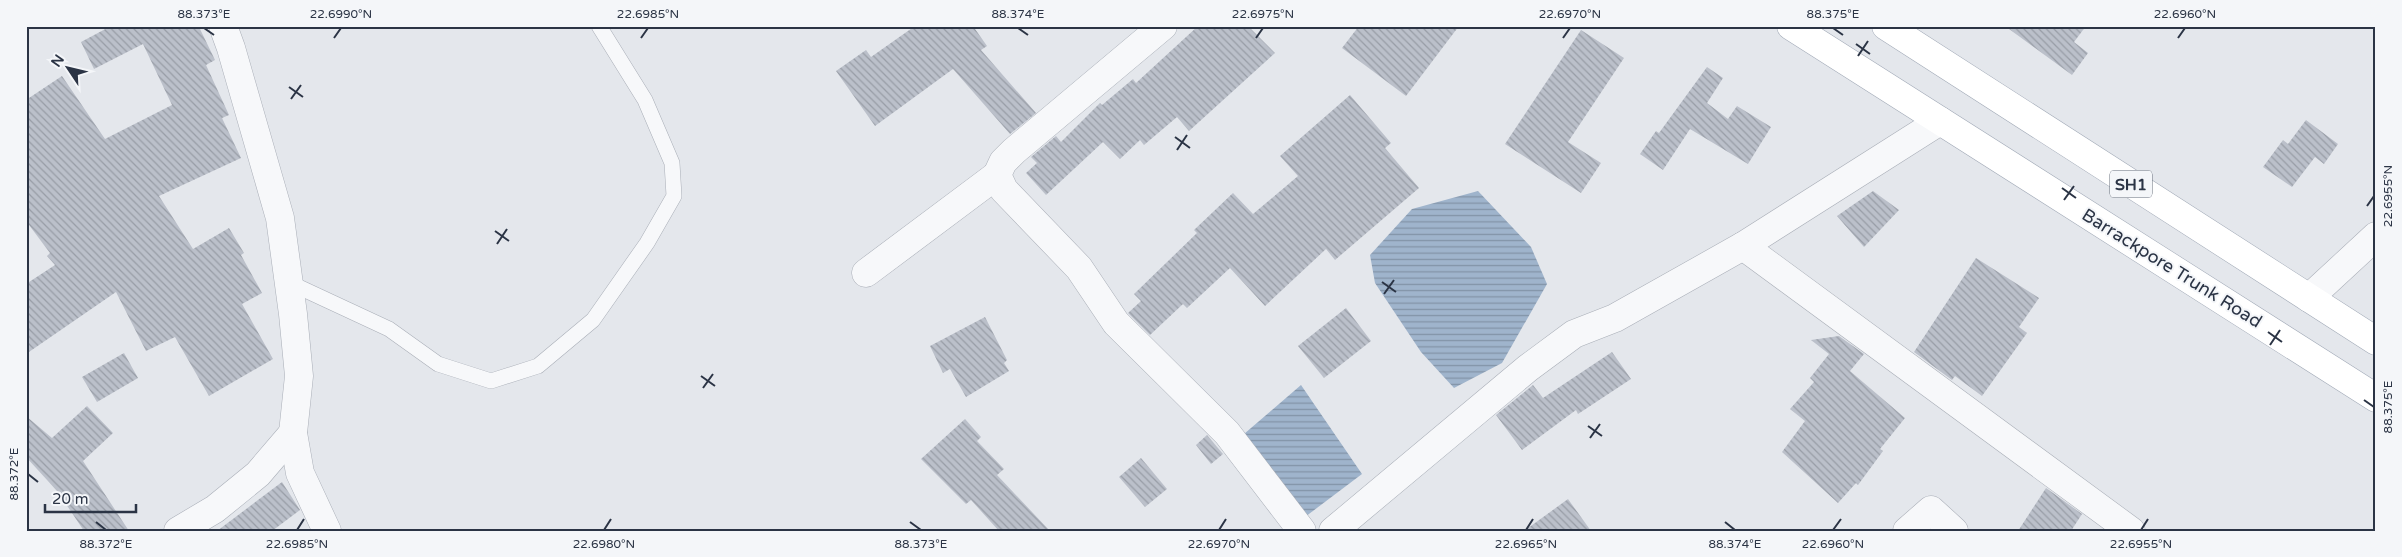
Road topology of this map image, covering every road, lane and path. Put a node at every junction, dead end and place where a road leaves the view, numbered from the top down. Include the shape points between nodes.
1 (223, 26) edge
2 (598, 26) edge
3 (1163, 26) edge
4 (1791, 26) edge
5 (1886, 26) edge
6 (1940, 121) junction
7 (997, 175) junction
8 (2376, 236) edge
9 (1743, 246) junction
10 (866, 273) dead end
11 (288, 282) junction
12 (2309, 298) junction
13 (2376, 341) edge
14 (2376, 398) edge
15 (292, 433) junction
16 (178, 531) edge
17 (327, 531) edge
18 (1302, 531) edge
19 (1333, 531) edge
20 (1907, 531) edge
21 (1954, 531) edge
22 (2131, 531) edge

1 - 11 street via 280,218
2 - 11 lane via 645,100 672,163 674,196 593,320 538,366 491,381 438,364 389,330
3 - 7 street via 1014,150
4 - 6 main road, Barrackpore Trunk Road
5 - 12 main road, SH1
6 - 9 street
6 - 14 main road, Barrackpore Trunk Road
7 - 10 street
7 - 18 street via 1004,190 1079,268 1116,323 1228,433
8 - 12 street
9 - 19 street via 1615,318 1574,334 1528,368
9 - 22 street
11 - 15 street via 299,376
12 - 13 main road, SH1
15 - 16 street via 258,474 215,509
15 - 17 street via 300,473
20 - 21 street via 1931,510

